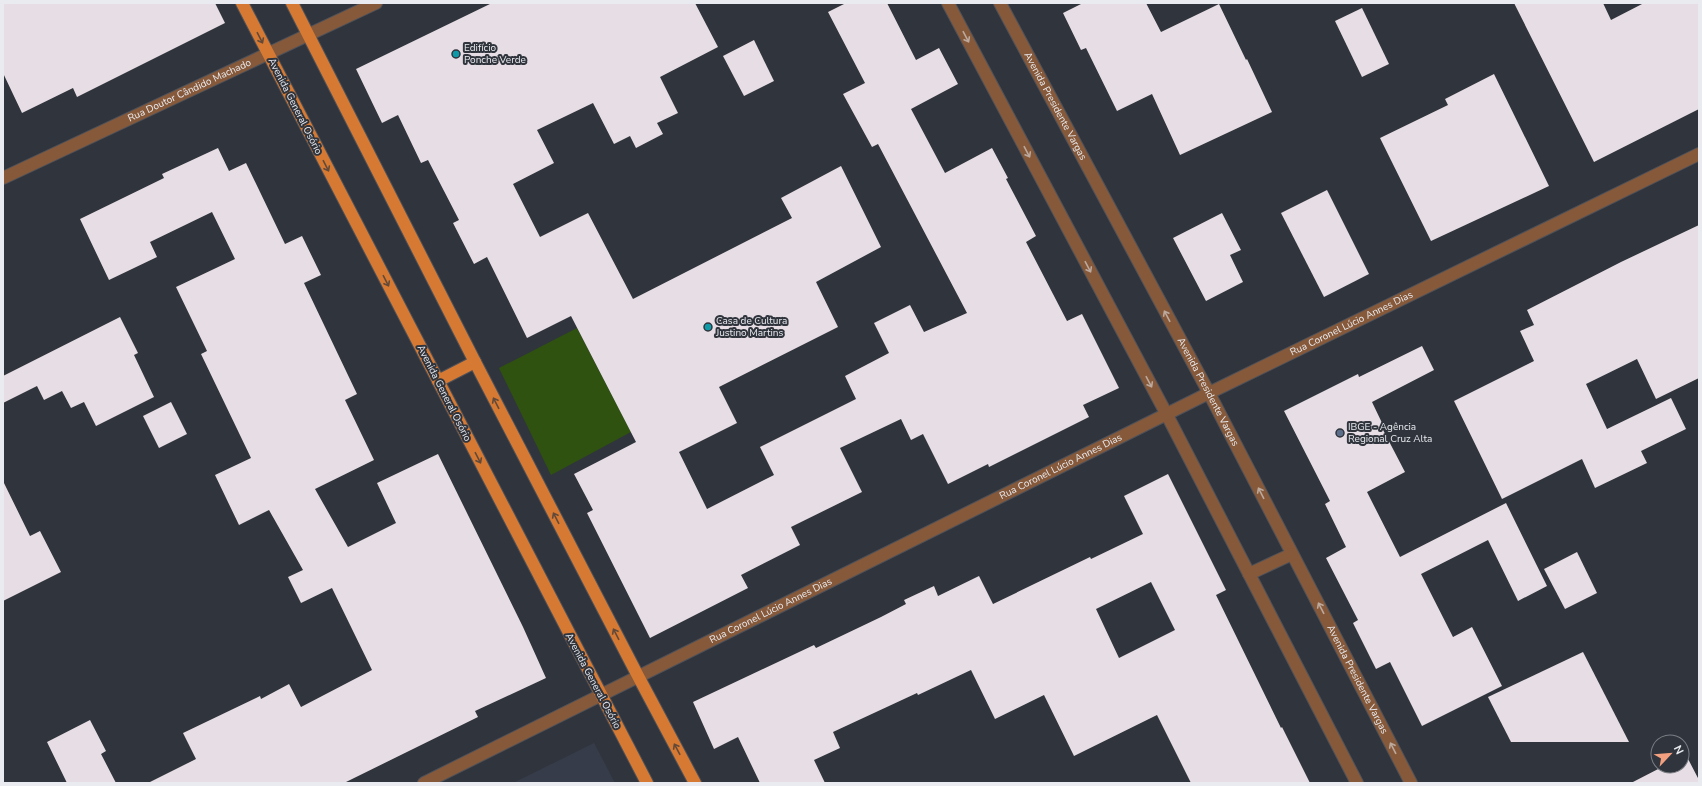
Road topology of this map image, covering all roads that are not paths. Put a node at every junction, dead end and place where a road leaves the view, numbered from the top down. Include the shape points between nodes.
1 (242, 3) edge
2 (292, 3) edge
3 (376, 3) edge
4 (948, 3) edge
5 (1000, 3) edge
6 (309, 34) junction
7 (268, 54) junction
8 (1699, 154) edge
9 (3, 178) edge
10 (475, 362) junction
11 (438, 380) junction
12 (1209, 394) junction
13 (1167, 415) junction
14 (1292, 554) junction
15 (1249, 574) junction
16 (638, 676) junction
17 (600, 695) junction
18 (424, 783) edge
19 (647, 783) edge
20 (695, 783) edge
21 (1357, 783) edge
22 (1411, 783) edge

1 -> 7 main road, Avenida General Osório
2 - 6 main road
3 - 6 street, Rua Doutor Cândido Machado
4 -> 13 street
12 -> 5 street, Avenida Presidente Vargas
6 - 7 street, Rua Doutor Cândido Machado
6 - 10 main road
7 - 9 street, Rua Doutor Cândido Machado
7 -> 11 main road, Avenida General Osório
8 - 12 street, Rua Coronel Lúcio Annes Dias
10 - 11 main road
16 -> 10 main road
11 -> 17 main road, Avenida General Osório
12 - 13 street, Rua Coronel Lúcio Annes Dias
14 -> 12 street, Avenida Presidente Vargas
13 - 15 street
13 - 16 street, Rua Coronel Lúcio Annes Dias
14 - 15 street
22 -> 14 street, Avenida Presidente Vargas
15 - 21 street
16 - 17 street, Rua Coronel Lúcio Annes Dias
20 -> 16 main road
17 - 18 street, Rua Coronel Lúcio Annes Dias
17 - 19 main road, Avenida General Osório

